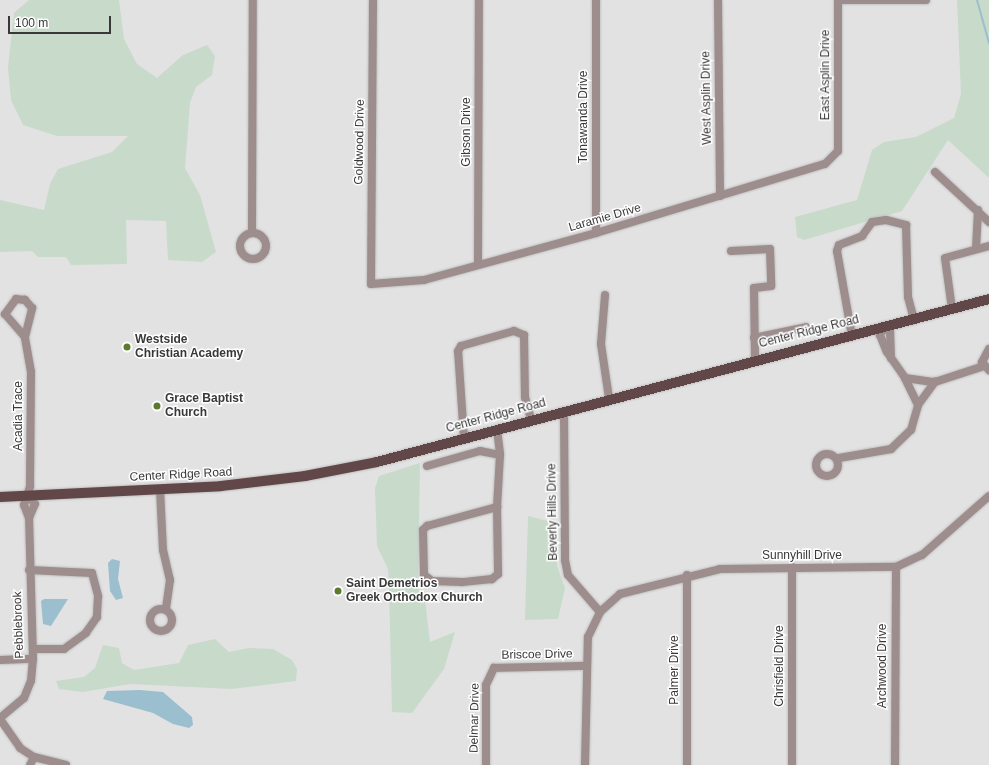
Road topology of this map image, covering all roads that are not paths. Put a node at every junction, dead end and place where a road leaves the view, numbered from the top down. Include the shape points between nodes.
1 (253, 0) edge
2 (374, 0) edge
3 (479, 0) edge
4 (596, 0) edge
5 (718, 0) edge
6 (838, 0) edge
7 (926, 0) edge
8 (838, 151) joint
9 (935, 172) dead end
10 (720, 196) junction
11 (978, 210) junction
12 (989, 222) edge
13 (252, 233) dead end
14 (596, 233) junction
15 (989, 246) edge
16 (976, 249) junction
17 (731, 251) dead end
18 (478, 263) junction
19 (371, 284) joint
20 (605, 295) dead end
21 (989, 299) edge
22 (952, 309) junction
23 (914, 320) junction
24 (806, 327) dead end
25 (884, 327) junction
26 (852, 336) junction
27 (25, 337) junction
28 (754, 338) junction
29 (989, 349) edge
30 (755, 359) junction
31 (986, 368) edge
32 (906, 378) junction
33 (935, 382) junction
34 (609, 398) junction
35 (918, 405) junction
36 (564, 411) junction
37 (531, 419) junction
38 (497, 429) junction
39 (464, 438) junction
40 (500, 455) junction
41 (839, 458) dead end
42 (427, 466) dead end
43 (160, 490) junction
44 (29, 496) junction
45 (989, 496) edge
46 (0, 497) edge
47 (498, 507) junction
48 (792, 567) junction
49 (896, 568) junction
50 (29, 570) junction
51 (687, 575) junction
52 (166, 610) dead end
53 (600, 612) junction
54 (33, 649) junction
55 (33, 659) junction
56 (0, 660) edge
57 (585, 666) junction
58 (490, 672) joint
59 (0, 718) edge
60 (32, 761) edge
61 (66, 765) edge
62 (486, 765) edge
63 (585, 765) edge
64 (687, 765) edge
65 (792, 765) edge
66 (895, 765) edge

1 - 13 street
2 - 19 street, Goldwood Drive
3 - 18 street, Gibson Drive
4 - 14 street, Tonawanda Drive
5 - 10 street, West Asplin Drive
6 - 7 street
6 - 8 street, East Asplin Drive
8 - 10 street, Laramie Drive via 825,164
9 - 11 street
10 - 14 street, Laramie Drive
11 - 12 street
11 - 16 street
14 - 18 street, Laramie Drive
15 - 16 street
16 - 22 street via 945,258
17 - 28 street via 770,249 771,286 754,288
18 - 19 street, Laramie Drive via 424,280
20 - 34 street via 601,344
21 - 22 main road, Center Ridge Road
22 - 23 main road, Center Ridge Road
23 - 25 main road, Center Ridge Road
23 - 26 street via 908,297 906,226 898,221 872,222 866,225 862,236 839,245 837,251
24 - 28 street
25 - 26 main road, Center Ridge Road
25 - 32 street via 880,335 891,358
26 - 30 main road, Center Ridge Road
27 - 27 street, Acadia Trace via 32,308 25,300 16,299 5,314
27 - 44 street, Acadia Trace via 31,372
28 - 30 street
29 - 31 street via 982,358
30 - 34 main road, Center Ridge Road
31 - 33 street
32 - 33 street
32 - 35 street
33 - 35 street
34 - 36 main road, Center Ridge Road
35 - 41 street via 911,430 901,442 876,454
36 - 37 main road, Center Ridge Road
36 - 53 street, Beverly Hills Drive via 565,560 568,576
37 - 38 main road, Center Ridge Road
37 - 39 street via 525,397 524,335 514,330 461,346 458,351
38 - 39 main road, Center Ridge Road
38 - 40 street
39 - 43 main road, Center Ridge Road via 305,476
40 - 42 street via 480,451
40 - 47 street
43 - 44 main road, Center Ridge Road
43 - 52 street via 163,550 170,580
44 - 46 main road, Center Ridge Road
44 - 50 street, Pebblebrook via 24,505 29,518
45 - 49 street, Sunnyhill Drive via 922,555
47 - 47 street via 498,574 492,579 462,582 432,581 424,576 423,530 427,526
48 - 49 street, Sunnyhill Drive
48 - 51 street, Sunnyhill Drive via 720,569
48 - 65 street, Chrisfield Drive
49 - 66 street, Archwood Drive
50 - 54 street, Pebblebrook
50 - 54 street via 92,573 98,596 97,617 86,633 64,649
51 - 53 street, Sunnyhill Drive via 620,594
51 - 64 street, Palmer Drive
53 - 57 street via 588,637
54 - 55 street, Pebblebrook
55 - 56 street
55 - 59 street, Pebblebrook via 31,682 24,698
57 - 58 street, Briscoe Drive via 498,666
57 - 63 street
58 - 62 street, Delmar Drive via 486,685
59 - 60 street via 12,740
60 - 61 street

